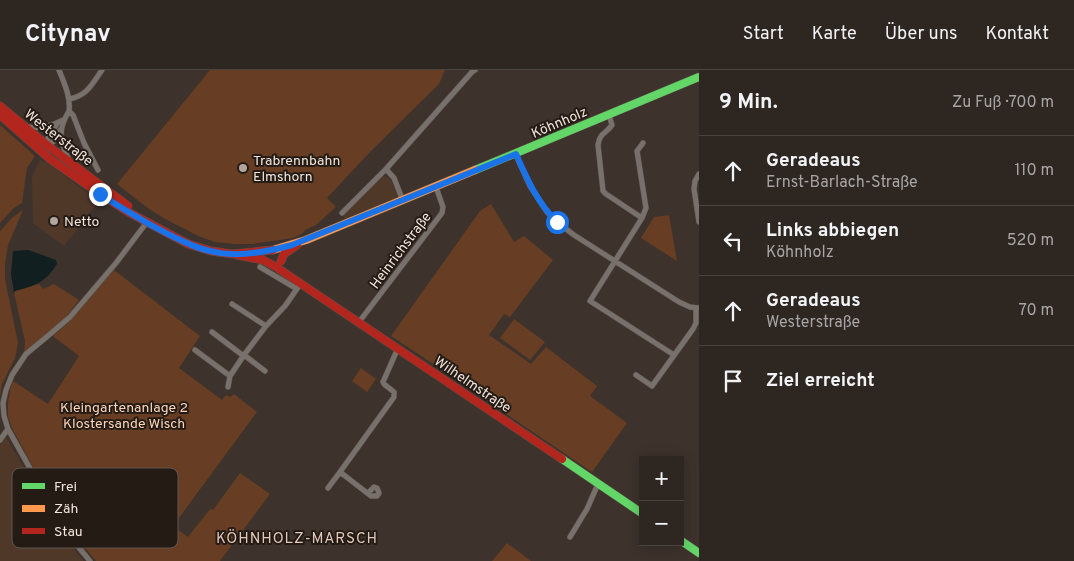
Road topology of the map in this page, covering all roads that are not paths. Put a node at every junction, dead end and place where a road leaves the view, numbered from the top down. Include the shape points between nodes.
1 (59, 70) edge
2 (102, 70) edge
3 (473, 71) edge
4 (699, 77) edge
5 (69, 99) junction
6 (0, 106) edge
7 (70, 111) junction
8 (608, 114) junction
9 (0, 115) edge
10 (59, 125) junction
11 (23, 126) junction
12 (643, 143) dead end
13 (45, 149) junction
14 (516, 154) junction
15 (71, 164) junction
16 (386, 169) junction
17 (98, 170) dead end
18 (699, 174) edge
19 (436, 187) junction
20 (402, 201) junction
21 (342, 213) dead end
22 (642, 218) junction
23 (147, 222) junction
24 (699, 222) edge
25 (306, 240) junction
26 (274, 250) junction
27 (232, 254) junction
28 (615, 261) junction
29 (278, 264) junction
30 (260, 267) dead end
31 (299, 286) junction
32 (232, 304) dead end
33 (697, 308) edge
34 (359, 322) junction
35 (266, 326) junction
36 (212, 332) dead end
37 (398, 348) junction
38 (195, 350) dead end
39 (244, 354) junction
40 (674, 355) junction
41 (265, 371) dead end
42 (636, 375) dead end
43 (230, 376) junction
44 (228, 387) dead end
45 (8, 429) junction
46 (0, 440) edge
47 (30, 468) edge
48 (340, 472) junction
49 (598, 484) junction
50 (328, 488) dead end
51 (368, 493) dead end
52 (639, 511) edge
53 (570, 537) dead end
54 (684, 543) edge
55 (79, 548) edge
56 (699, 553) edge
57 (90, 561) edge

1 - 5 street
2 - 5 street via 86,92
3 - 16 street
4 - 8 main road, Köhnholz
5 - 7 street
6 - 11 main road, Westerstraße
7 - 10 street
7 - 17 street
8 - 14 main road, Köhnholz
8 - 22 street via 612,125 599,138 598,145 604,191
9 - 13 main road, Westerstraße
10 - 11 street
10 - 13 street via 53,142
10 - 15 street
11 - 13 main road, Westerstraße
12 - 22 street via 637,151 646,208
13 - 15 main road, Westerstraße
13 - 23 main road, Westerstraße via 108,200
14 - 19 main road, Köhnholz
14 - 28 street via 530,186 547,212 574,235
15 - 23 main road, Westerstraße
16 - 20 street via 394,178
16 - 21 street
18 - 24 street via 694,189
19 - 20 main road, Köhnholz
19 - 34 street, Heinrichstraße via 442,213
20 - 25 main road, Köhnholz
22 - 28 street
23 - 27 main road, Köhnholz via 188,244
23 - 45 street via 70,317 26,354 6,390 4,416
25 - 26 main road, Köhnholz
25 - 29 main road via 284,254
26 - 27 main road, Köhnholz
26 - 29 main road, Wilhelmstraße
27 - 29 main road
28 - 33 street via 679,302
28 - 40 street via 590,301
29 - 31 main road, Wilhelmstraße
30 - 31 street
31 - 34 main road, Wilhelmstraße
31 - 35 street via 286,306
32 - 35 street
33 - 40 street via 693,329
34 - 37 main road, Wilhelmstraße
35 - 39 street
36 - 39 street
37 - 48 street via 383,382 394,392 394,397
37 - 49 main road, Wilhelmstraße
38 - 43 street
39 - 41 street
39 - 43 street
40 - 42 street via 652,386
43 - 44 street
45 - 46 street
45 - 47 street
48 - 50 street
48 - 51 street
49 - 52 main road, Wilhelmstraße
49 - 53 street
54 - 56 main road
55 - 57 street

